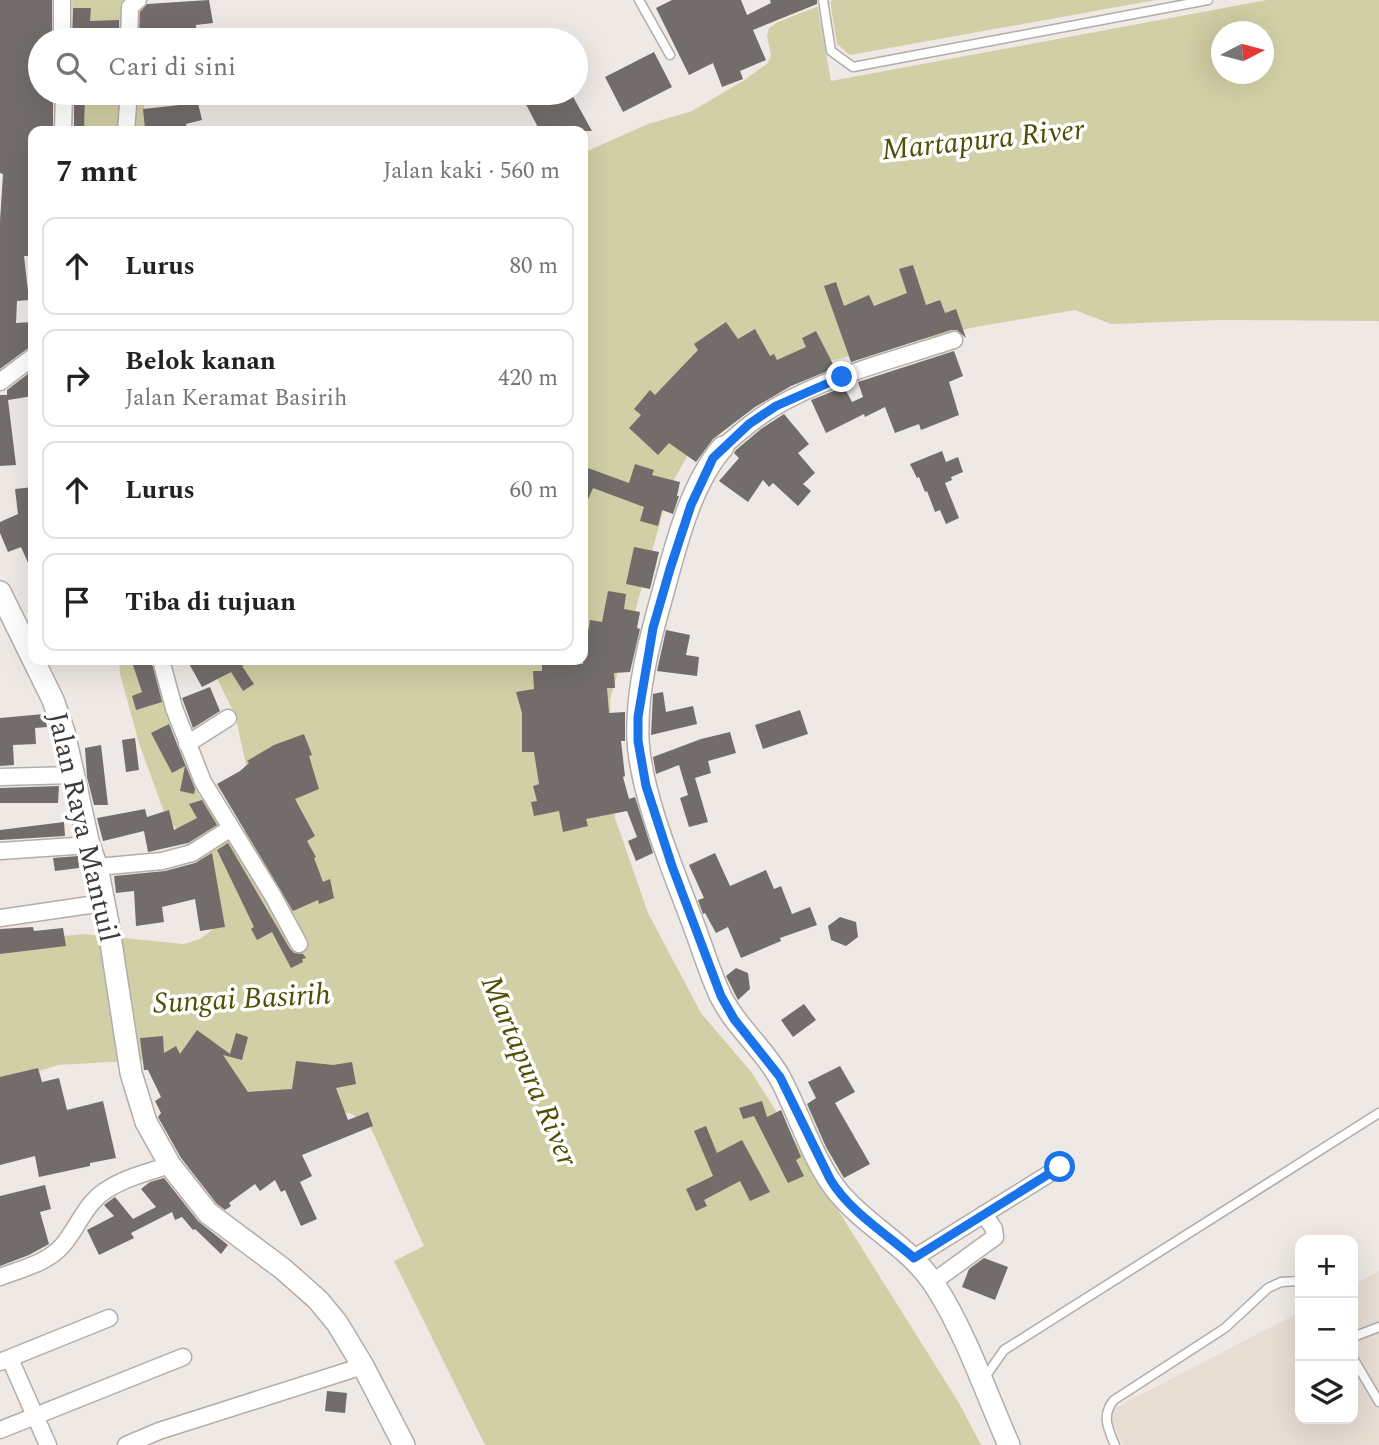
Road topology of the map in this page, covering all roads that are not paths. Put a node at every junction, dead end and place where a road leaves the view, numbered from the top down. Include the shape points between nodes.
1 (62, 0) edge
2 (138, 0) edge
3 (639, 0) edge
4 (823, 0) edge
5 (1208, 0) edge
6 (62, 28) edge
7 (129, 28) edge
8 (670, 55) dead end
9 (64, 105) edge
10 (128, 105) edge
11 (63, 126) edge
12 (126, 126) edge
13 (954, 340) dead end
14 (28, 361) edge
15 (0, 382) edge
16 (723, 447) joint
17 (0, 593) edge
18 (28, 650) edge
19 (36, 665) edge
20 (162, 665) edge
21 (228, 718) dead end
22 (187, 744) junction
23 (75, 775) junction
24 (0, 777) edge
25 (232, 828) junction
26 (89, 845) junction
27 (0, 851) edge
28 (97, 867) junction
29 (105, 913) junction
30 (0, 918) edge
31 (299, 944) dead end
32 (1379, 1113) edge
33 (170, 1165) junction
34 (1060, 1167) dead end
35 (984, 1214) junction
36 (914, 1258) junction
37 (0, 1277) edge
38 (1295, 1281) edge
39 (933, 1282) junction
40 (109, 1318) dead end
41 (1379, 1327) edge
42 (1358, 1335) edge
43 (183, 1356) dead end
44 (5, 1361) edge
45 (1355, 1361) edge
46 (363, 1366) junction
47 (981, 1382) junction
48 (1379, 1402) edge
49 (35, 1415) junction
50 (0, 1430) edge
51 (48, 1445) edge
52 (126, 1445) edge
53 (404, 1445) edge
54 (1009, 1445) edge
55 (1115, 1445) edge

1 - 6 street
2 - 7 street via 130,7
3 - 8 lane
4 - 5 lane via 831,51 853,66
9 - 11 street
10 - 12 street
13 - 16 street via 842,377 787,401 749,424
14 - 15 street
16 - 36 street via 704,474 691,505 653,628 638,717 646,786 721,996 734,1019 780,1077 838,1192
17 - 18 street, Jalan Raya Mantuil
19 - 23 street, Jalan Raya Mantuil via 53,700
20 - 22 street
21 - 22 street
22 - 25 street via 203,782
23 - 24 street
23 - 26 street, Jalan Raya Mantuil
25 - 28 street via 192,853 162,861
25 - 31 street
26 - 27 street
26 - 28 street, Jalan Raya Mantuil
28 - 29 street, Jalan Raya Mantuil
29 - 30 street
29 - 33 street, Jalan Raya Mantuil via 131,1073 146,1122
32 - 47 lane via 1004,1350
33 - 37 street via 103,1192 52,1255
33 - 46 street, Jalan Raya Mantuil via 208,1213 318,1300
34 - 35 street
35 - 36 street
35 - 39 street via 995,1237
36 - 39 street
38 - 55 lane via 1268,1288 1225,1328 1114,1399 1105,1418
39 - 47 street
40 - 44 street
41 - 42 lane
43 - 49 street
44 - 49 street
45 - 48 lane
46 - 52 street
46 - 53 street, Jalan Raya Mantuil
47 - 54 street
49 - 50 street
49 - 51 street

